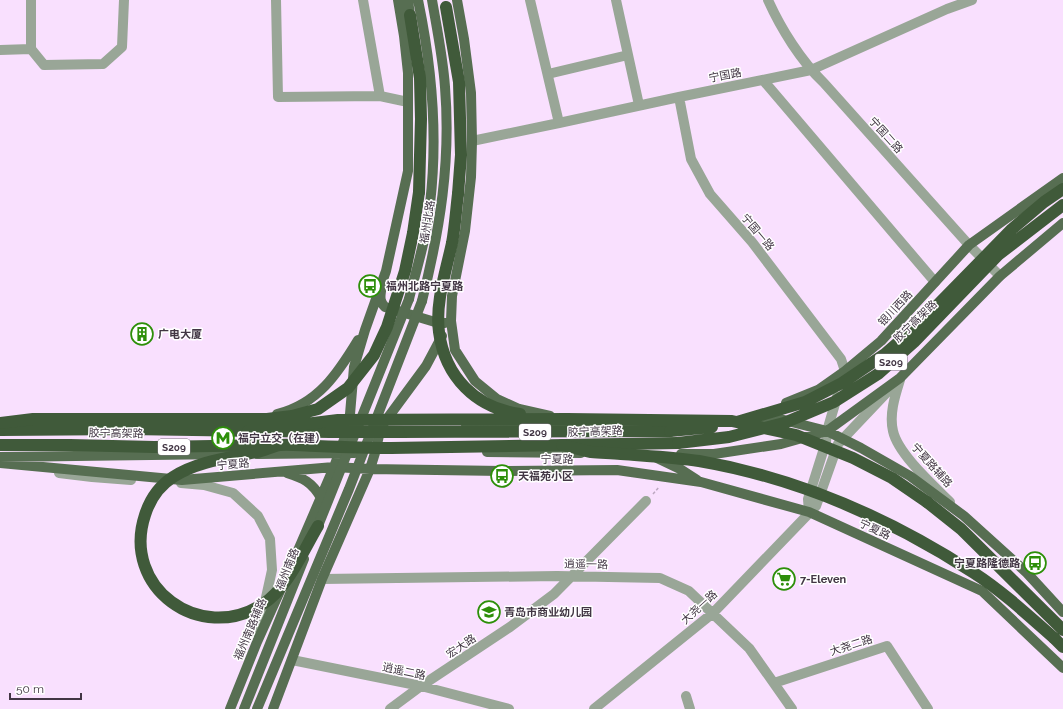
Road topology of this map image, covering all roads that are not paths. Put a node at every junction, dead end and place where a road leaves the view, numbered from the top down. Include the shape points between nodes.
1 (31, 0) edge
2 (124, 0) edge
3 (276, 0) edge
4 (363, 0) edge
5 (398, 0) edge
6 (408, 0) edge
7 (418, 0) edge
8 (432, 0) edge
9 (457, 0) edge
10 (530, 0) edge
11 (768, 0) edge
12 (972, 0) edge
13 (619, 1) edge
14 (446, 3) edge
15 (945, 4) edge
16 (410, 15) joint
17 (31, 49) junction
18 (0, 50) edge
19 (628, 55) junction
20 (811, 70) junction
21 (548, 74) junction
22 (763, 80) junction
23 (380, 96) junction
24 (678, 97) junction
25 (408, 102) junction
26 (639, 105) junction
27 (560, 123) junction
28 (472, 141) junction
29 (1063, 178) edge
30 (1063, 189) edge
31 (1063, 205) edge
32 (1063, 223) edge
33 (969, 245) junction
34 (1000, 276) junction
35 (383, 282) junction
36 (936, 282) junction
37 (450, 321) junction
38 (364, 330) junction
39 (845, 371) junction
40 (900, 378) junction
41 (546, 415) junction
42 (603, 415) junction
43 (724, 418) junction
44 (570, 422) junction
45 (0, 423) edge
46 (0, 426) edge
47 (226, 426) junction
48 (349, 426) junction
49 (381, 426) junction
50 (0, 430) edge
51 (248, 431) junction
52 (827, 431) junction
53 (354, 437) joint
54 (843, 439) junction
55 (0, 445) edge
56 (279, 445) junction
57 (562, 445) junction
58 (339, 453) junction
59 (375, 453) junction
60 (648, 454) junction
61 (0, 457) edge
62 (0, 464) edge
63 (334, 467) junction
64 (370, 469) junction
65 (284, 472) junction
66 (701, 482) junction
67 (320, 498) junction
68 (646, 501) dead end
69 (809, 512) junction
70 (964, 516) junction
71 (318, 526) junction
72 (573, 576) junction
73 (322, 579) junction
74 (1063, 612) edge
75 (713, 613) junction
76 (1058, 634) edge
77 (257, 642) junction
78 (1063, 647) edge
79 (292, 660) junction
80 (1063, 668) edge
81 (774, 683) junction
82 (421, 686) junction
83 (686, 696) dead end
84 (230, 709) edge
85 (244, 709) edge
86 (257, 709) edge
87 (273, 709) edge
88 (390, 709) edge
89 (509, 709) edge
90 (594, 709) edge
91 (690, 709) edge
92 (792, 709) edge
93 (928, 709) edge

1 - 17 street
2 - 17 street via 122,47 103,64 44,65
3 - 23 street via 278,97
4 - 23 street
5 - 25 main road via 408,73
6 - 16 main road
7 - 53 main road, 福州北路, bridge via 432,96 433,156 430,204 409,299
8 - 86 main road, 福州北路, bridge via 442,53 446,155 442,208 433,257 422,301
9 - 28 main road via 471,93
10 - 21 street
11 - 20 street, 宁国二路 via 776,19
12 - 15 street, 宁国路
13 - 19 street
14 - 44 highway, bridge via 459,82 461,155 452,241 440,300 439,332 447,363 464,388 482,401 508,412
15 - 20 street, 宁国路
16 - 45 highway, bridge via 420,78 421,119 419,192 413,233 405,271 387,327 374,354 348,388 318,409 267,419 33,419
17 - 18 street
19 - 21 street
19 - 26 street
20 - 22 street, 宁国路
20 - 33 street, 宁国二路
21 - 27 street
22 - 24 street, 宁国路
22 - 36 street
23 - 25 street
24 - 26 street, 宁国路
24 - 39 street, 宁国一路 via 691,159 710,194 752,242 841,359
25 - 35 main road via 408,171
26 - 27 street, 宁国路
27 - 28 street, 宁国路
28 - 37 main road via 465,231 452,296
29 - 33 main road, 银川西路
30 - 51 highway, 胶宁高架路 / S209, bridge via 1012,229 918,325 885,354 842,383 805,402 722,426 670,431
31 - 57 highway, 胶宁高架路 / S209, bridge via 998,255 919,337 878,374 834,402 784,423 729,437 678,443
32 - 34 main road
33 - 34 street, 宁国二路
33 - 36 main road, 银川西路
34 - 40 main road
35 - 37 main road via 380,297 385,307 435,322
35 - 38 main road
36 - 39 main road, 银川西路 via 881,341
37 - 41 main road via 455,350 475,381 497,399 519,409
37 - 49 main road via 426,366
38 - 47 main road via 342,366 326,386 304,403 286,412
38 - 48 main road, 福州南路辅路 via 354,367
39 - 43 main road, 银川西路 via 818,390 791,401 765,410
39 - 52 street
40 - 52 main road
40 - 54 street, 大尧一路
40 - 70 street, 宁夏路辅路 via 892,404 893,431 903,453
41 - 42 main road
41 - 44 main road
42 - 43 main road
42 - 44 main road
43 - 44 main road via 682,424
43 - 52 main road via 776,418
44 - 49 main road
44 - 51 highway, 胶宁高架路, bridge via 338,420
44 - 76 highway, bridge via 732,422 796,436 853,458 892,478 961,529
46 - 47 main road
47 - 48 main road
48 - 49 main road
48 - 58 main road, 福州南路辅路
49 - 59 main road
50 - 51 highway, 胶宁高架路 / S209
52 - 54 main road
52 - 60 main road, 宁夏路 via 781,444 714,454
52 - 69 street via 808,499
53 - 71 main road, 福州南路, bridge
54 - 69 street, 大尧一路 via 838,444 816,506
54 - 70 main road via 910,476
55 - 56 highway, 胶宁高架路 / S209, bridge
56 - 57 highway, 胶宁高架路 / S209, bridge via 391,448
56 - 71 highway, bridge via 207,463 187,470 164,484 154,495 142,524 141,549 148,576 167,599 179,608 196,615 210,618 248,612 264,604 277,592
57 - 76 highway, bridge via 592,452 699,461 802,488 861,511 920,541 975,574 1017,607
58 - 59 main road, 宁夏路
58 - 61 main road, 宁夏路
58 - 63 main road, 福州南路辅路
59 - 60 main road, 宁夏路
59 - 64 main road
60 - 66 main road
62 - 65 main road, 宁夏路 via 182,480
62 - 77 street via 92,477 204,485 233,494 258,516 270,539 272,570
63 - 64 main road, 宁夏路
63 - 65 main road, 宁夏路
63 - 67 main road, 福州南路辅路
64 - 66 main road, 宁夏路 via 617,470
64 - 73 main road
65 - 67 main road via 307,482 315,488
66 - 69 main road, 宁夏路
67 - 77 main road, 福州南路辅路
68 - 72 street, 宏大路
69 - 75 street, 大尧一路
69 - 80 main road, 宁夏路 via 982,591
70 - 74 main road via 1027,572
71 - 85 main road, 福州南路, bridge
72 - 73 street, 逍遥一路
72 - 75 street, 逍遥一路 via 660,578 689,591
72 - 82 street, 宏大路 via 554,594 510,627
73 - 79 main road
75 - 81 street, 逍遥一路 via 749,648
75 - 90 street, 大尧一路
76 - 78 highway
77 - 84 main road, 福州南路辅路
79 - 82 street, 逍遥二路
79 - 87 main road
81 - 92 street, 逍遥一路
81 - 93 street, 大尧二路 via 887,646
82 - 88 street, 宏大路
82 - 89 street, 逍遥二路
83 - 91 street

